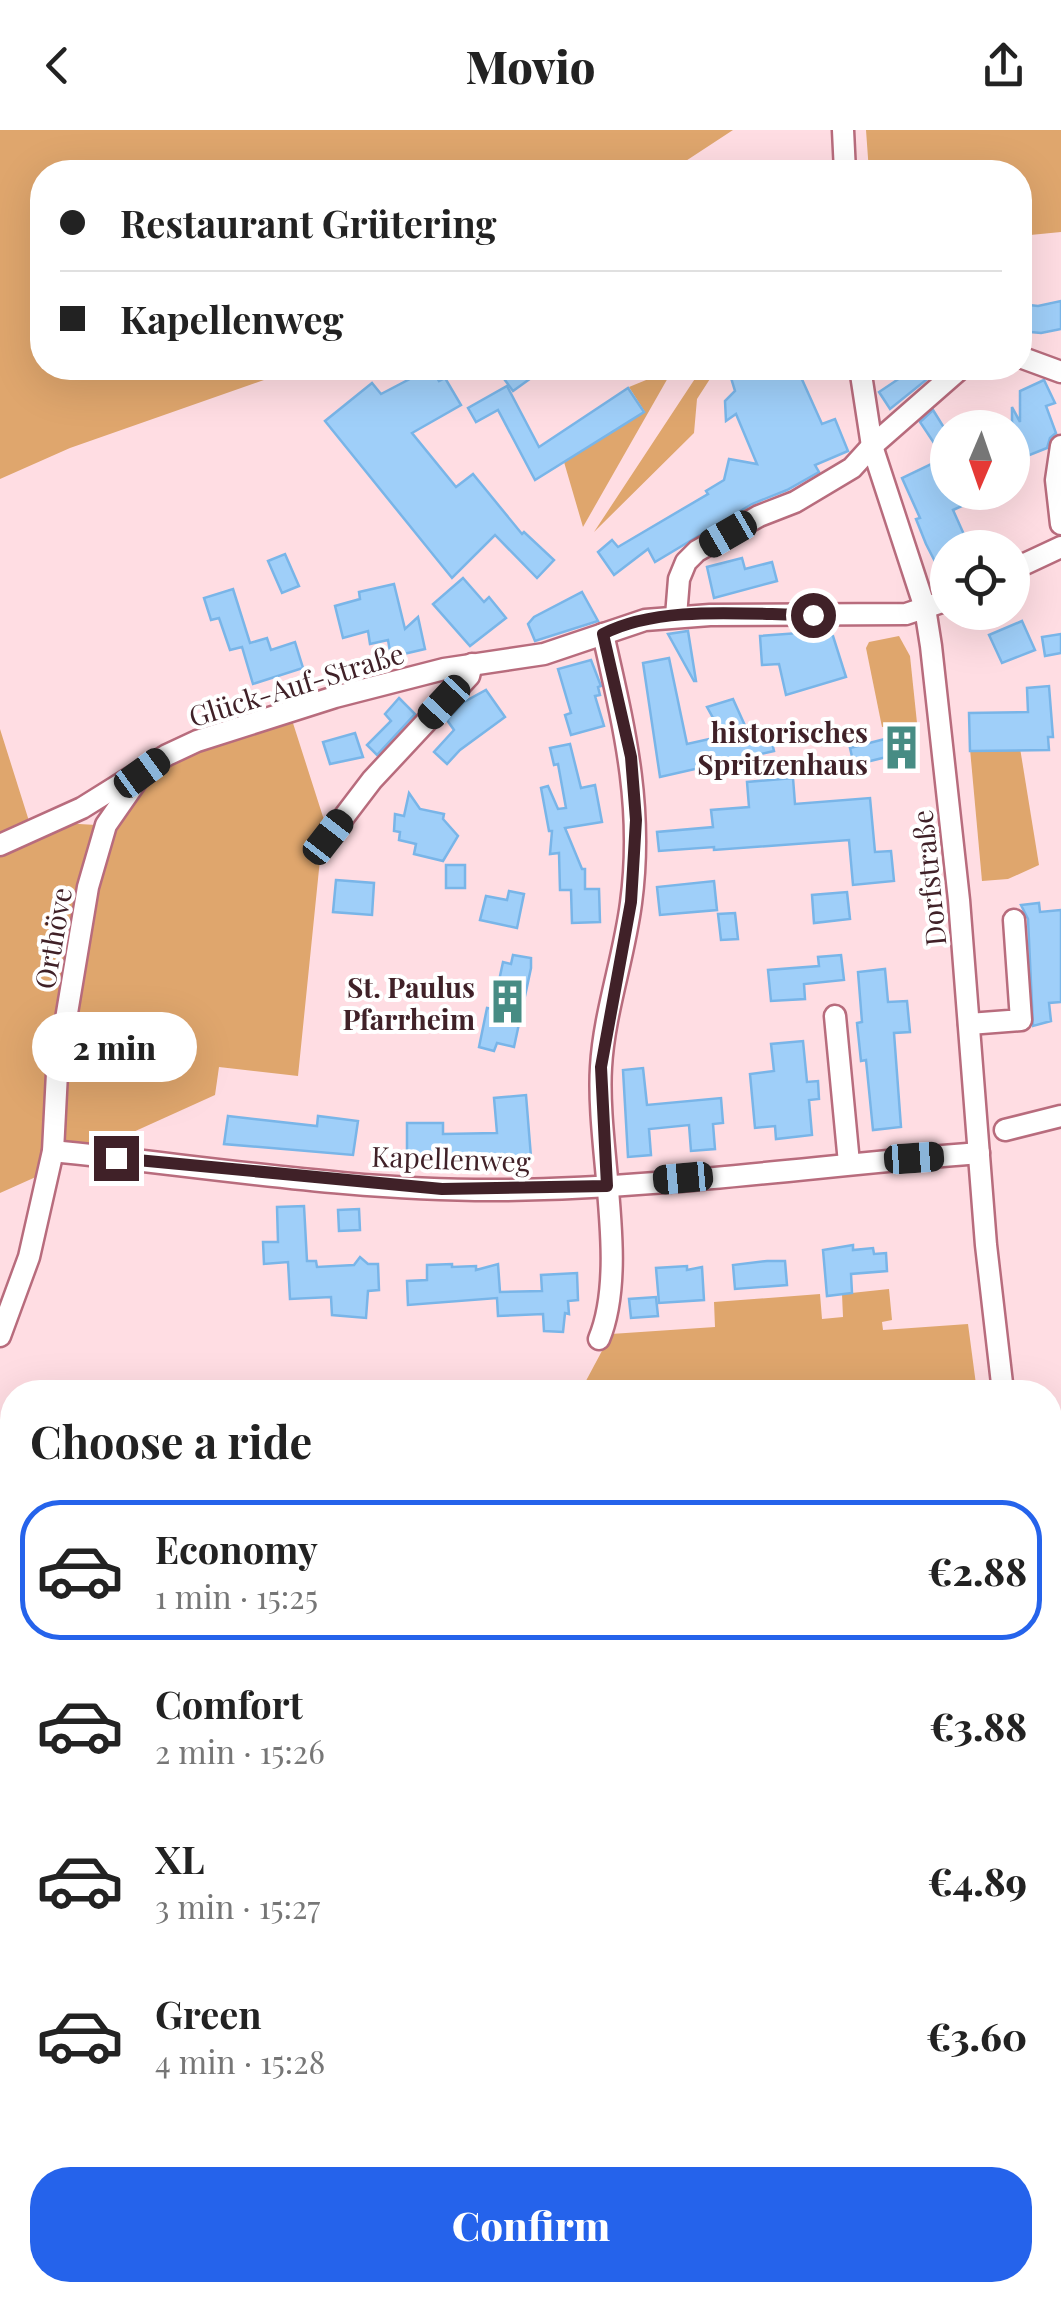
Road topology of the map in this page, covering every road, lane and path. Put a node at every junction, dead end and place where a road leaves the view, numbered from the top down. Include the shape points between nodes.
1 (843, 130) edge
2 (845, 160) edge
3 (1032, 361) edge
4 (1061, 372) edge
5 (862, 380) edge
6 (947, 380) edge
7 (872, 446) junction
8 (1061, 446) edge
9 (1061, 524) edge
10 (1061, 547) edge
11 (1030, 562) edge
12 (930, 606) edge
13 (925, 608) junction
14 (676, 616) junction
15 (603, 634) junction
16 (472, 664) junction
17 (142, 773) junction
18 (324, 843) dead end
19 (0, 845) edge
20 (1014, 920) dead end
21 (834, 1016) dead end
22 (969, 1024) junction
23 (1061, 1116) edge
24 (1006, 1130) dead end
25 (53, 1151) junction
26 (979, 1153) junction
27 (849, 1163) junction
28 (607, 1186) junction
29 (0, 1336) edge
30 (599, 1339) dead end
31 (1002, 1380) edge

1 - 2 street
3 - 4 street
5 - 7 street, Dorfstraße
6 - 7 street
7 - 13 street, Dorfstraße
7 - 14 street via 818,490 697,552 680,579
8 - 9 street
10 - 11 street
12 - 13 street, Glück-Auf-Straße
13 - 14 street, Glück-Auf-Straße via 906,614
13 - 22 street, Dorfstraße
14 - 15 street, Glück-Auf-Straße
15 - 16 street, Glück-Auf-Straße via 544,654
15 - 28 street via 631,757 636,820 631,902 601,1067
16 - 17 street, Glück-Auf-Straße via 197,740
16 - 18 street
17 - 19 street
17 - 25 street, Orthöve via 106,825 88,887 57,1073
20 - 22 street via 1021,1020
21 - 27 street
22 - 26 street, Dorfstraße
23 - 24 street
25 - 28 street, Kapellenweg via 442,1189
25 - 29 street, Orthöve via 33,1243
26 - 27 street, Kapellenweg
26 - 31 street, Dorfstraße
27 - 28 street, Kapellenweg
28 - 30 street via 610,1277

